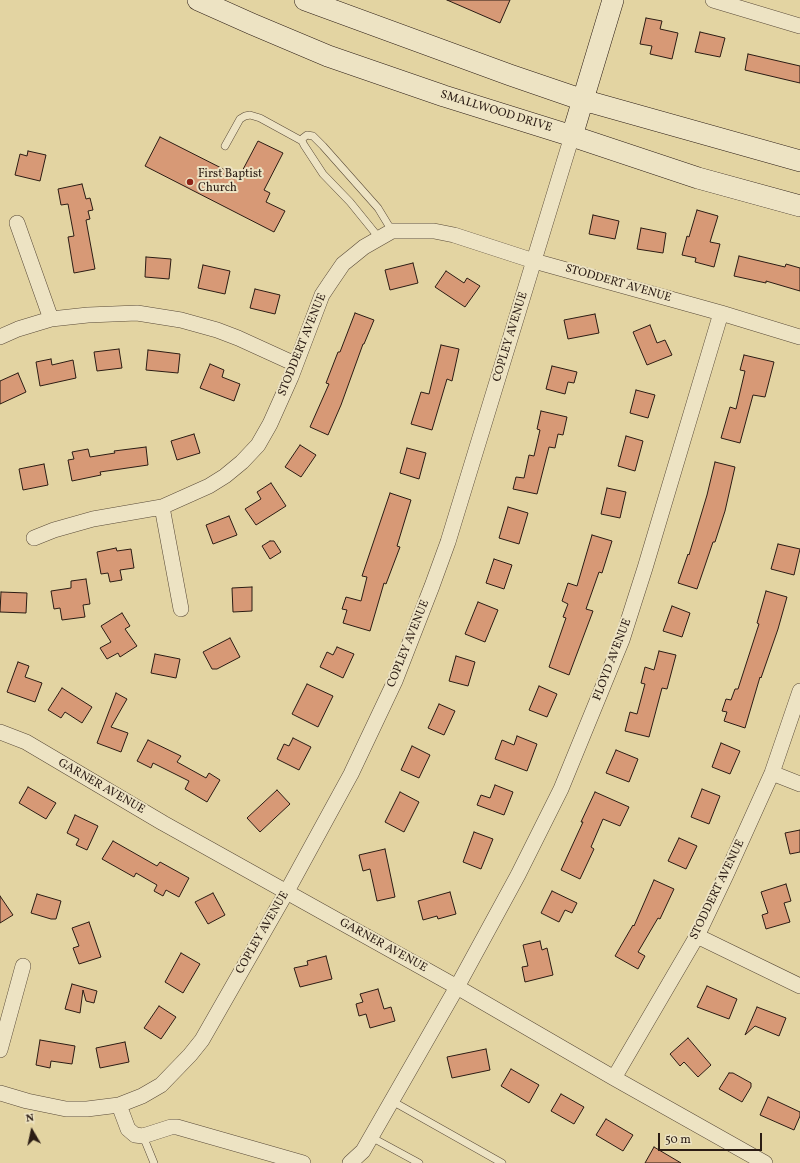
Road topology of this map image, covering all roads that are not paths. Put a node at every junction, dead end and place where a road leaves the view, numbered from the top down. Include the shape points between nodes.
1 (198, 0) edge
2 (305, 0) edge
3 (613, 0) edge
4 (713, 0) edge
5 (800, 26) edge
6 (583, 100) junction
7 (572, 136) junction
8 (302, 141) junction
9 (225, 146) dead end
10 (800, 161) edge
11 (800, 206) edge
12 (17, 224) dead end
13 (386, 235) junction
14 (534, 261) junction
15 (721, 313) junction
16 (51, 319) junction
17 (0, 337) edge
18 (800, 337) edge
19 (295, 364) junction
20 (162, 507) junction
21 (34, 538) dead end
22 (181, 609) dead end
23 (800, 692) edge
24 (0, 732) edge
25 (772, 773) junction
26 (800, 784) edge
27 (286, 893) junction
28 (697, 936) junction
29 (23, 966) dead end
30 (800, 986) edge
31 (457, 987) junction
32 (0, 1050) edge
33 (614, 1078) junction
34 (0, 1093) edge
35 (392, 1101) junction
36 (119, 1105) junction
37 (143, 1136) junction
38 (371, 1137) junction
39 (154, 1163) edge
40 (303, 1163) edge
41 (350, 1163) edge
42 (419, 1163) edge
43 (502, 1163) edge
44 (765, 1163) edge

1 - 7 main road, SMALLWOOD DRIVE via 328,56
2 - 6 main road
3 - 6 main road, COPLEY AVENUE
4 - 5 street
6 - 7 main road, COPLEY AVENUE
6 - 10 main road
7 - 11 main road, SMALLWOOD DRIVE via 698,178
7 - 14 street, COPLEY AVENUE
8 - 9 lane via 250,115 240,120
8 - 13 lane via 323,174
8 - 13 lane via 310,135 323,146 378,208
12 - 16 street
13 - 14 street, STODDERT AVENUE via 434,231
13 - 19 street, STODDERT AVENUE via 343,264 322,295
14 - 15 street, STODDERT AVENUE
14 - 27 street, COPLEY AVENUE via 448,542 400,668 354,769
15 - 18 street, STODDERT AVENUE
15 - 31 street, FLOYD AVENUE via 622,640 561,789
16 - 17 street
16 - 19 street via 137,313 161,316 217,330
19 - 20 street, STODDERT AVENUE via 270,424 258,445 242,462 210,486
20 - 21 street, STODDERT AVENUE via 93,519
20 - 22 street
23 - 25 street, STODDERT AVENUE
24 - 27 street, GARNER AVENUE via 26,742
25 - 26 street
25 - 28 street, STODDERT AVENUE
27 - 31 street, GARNER AVENUE
27 - 36 street, COPLEY AVENUE via 202,1040 161,1085
28 - 30 street
28 - 33 street, STODDERT AVENUE
29 - 32 street
31 - 33 street, GARNER AVENUE
31 - 35 street, FLOYD AVENUE
33 - 44 street, GARNER AVENUE
34 - 36 street, COPLEY AVENUE via 66,1109
35 - 38 street, FLOYD AVENUE
35 - 43 lane
36 - 37 street via 128,1129 134,1135
37 - 39 lane
37 - 40 street via 177,1127
38 - 41 street, FLOYD AVENUE via 363,1151
38 - 42 lane

